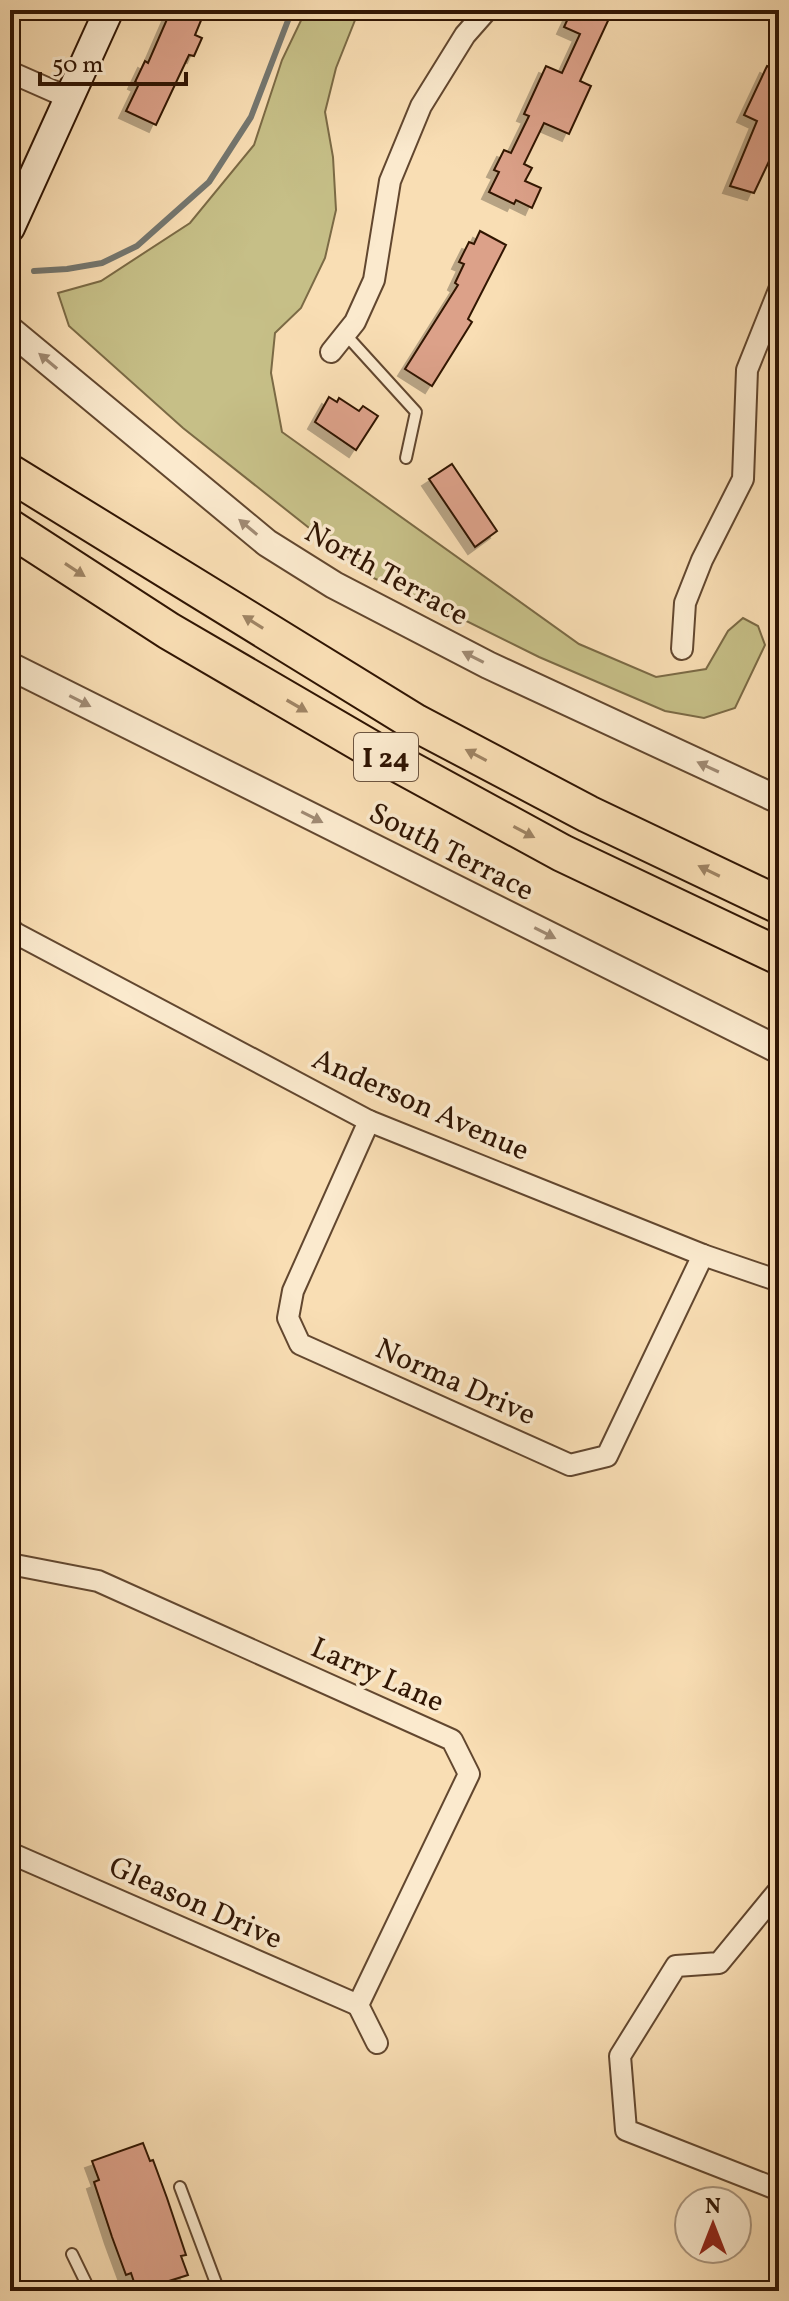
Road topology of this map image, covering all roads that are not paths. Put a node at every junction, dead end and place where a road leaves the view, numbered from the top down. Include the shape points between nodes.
1 (109, 10) edge
2 (487, 10) edge
3 (10, 72) edge
4 (69, 98) junction
5 (10, 228) edge
6 (779, 290) edge
7 (10, 330) edge
8 (346, 335) junction
9 (331, 352) dead end
10 (406, 458) dead end
11 (12, 474) edge
12 (10, 528) edge
13 (682, 649) dead end
14 (10, 666) edge
15 (779, 800) edge
16 (779, 905) edge
17 (10, 928) edge
18 (779, 956) edge
19 (779, 1050) edge
20 (369, 1121) junction
21 (703, 1255) junction
22 (779, 1281) edge
23 (10, 1564) edge
24 (10, 1853) edge
25 (779, 1890) edge
26 (358, 2005) junction
27 (377, 2043) dead end
28 (180, 2187) dead end
29 (779, 2190) edge
30 (72, 2254) dead end
31 (217, 2290) edge
32 (90, 2291) edge

1 - 4 main road
2 - 8 street via 421,106 390,181 374,280
3 - 4 street
4 - 5 main road
6 - 13 street via 747,370 743,479 685,603
15 -> 7 street, North Terrace via 488,665 334,585 267,543
8 - 9 street
8 - 10 lane via 416,412
16 -> 11 highway, I 24 via 588,814 416,723
12 -> 18 highway, I 24 via 169,631 373,750 562,853
14 -> 19 street, South Terrace
17 - 20 street, Anderson Avenue
20 - 21 street, Anderson Avenue
20 - 21 street, Norma Drive via 293,1291 288,1318 300,1344 570,1465 607,1456
21 - 22 street, Anderson Avenue
23 - 26 street, Larry Lane via 98,1581 452,1740 469,1774
24 - 26 street, Gleason Drive
25 - 29 street via 719,1963 676,1966 620,2056 626,2130
26 - 27 street
28 - 31 lane
30 - 32 lane

